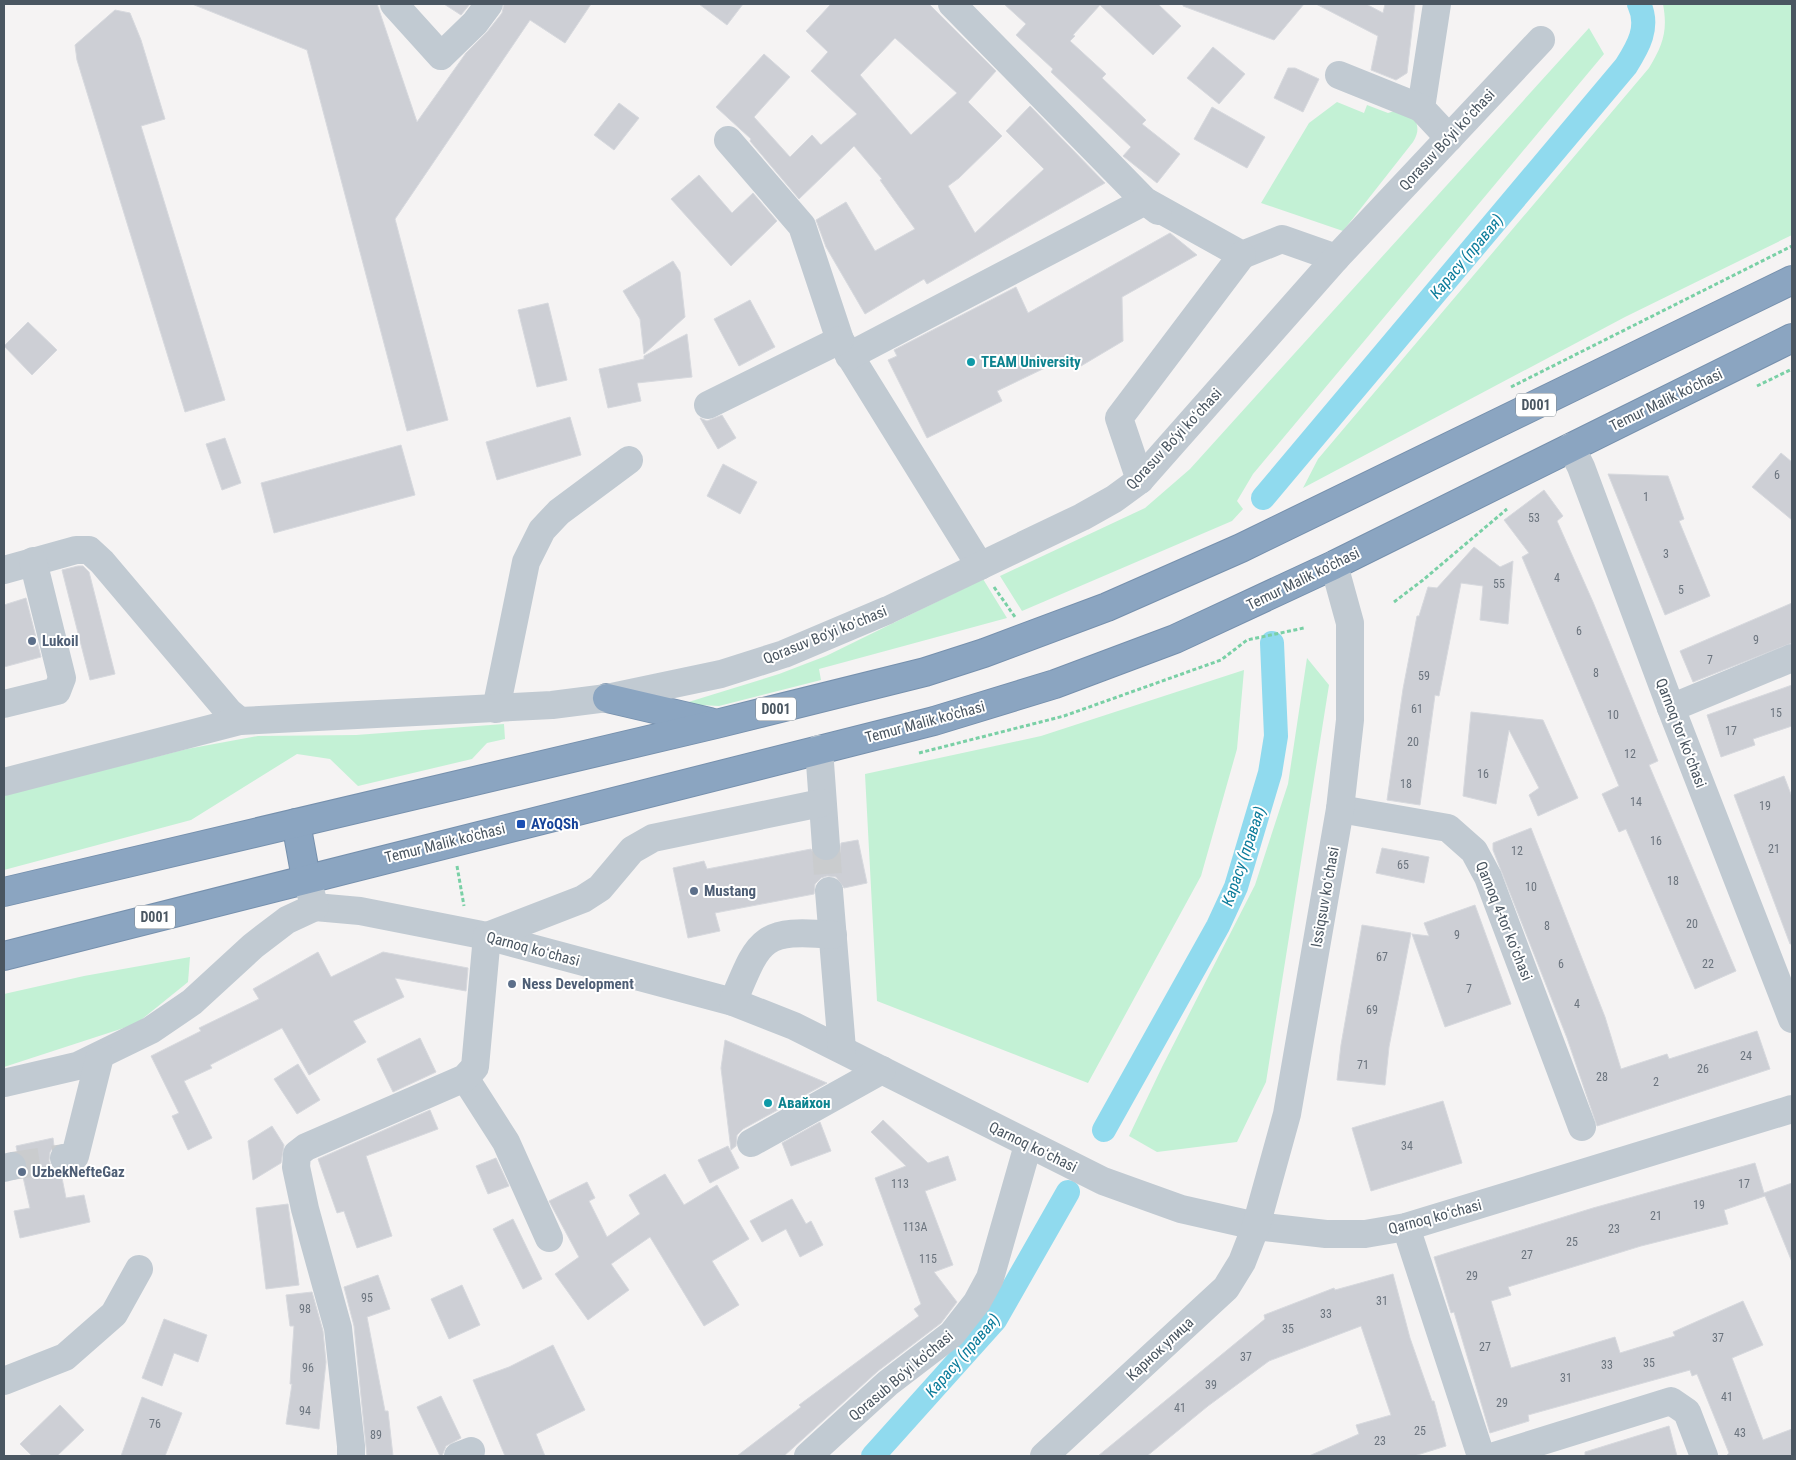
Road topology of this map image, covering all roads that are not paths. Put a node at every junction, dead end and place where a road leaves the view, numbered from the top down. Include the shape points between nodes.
1 (394, 4) edge
2 (489, 4) edge
3 (952, 4) edge
4 (1436, 4) edge
5 (1541, 40) dead end
6 (1338, 75) dead end
7 (1421, 108) junction
8 (1449, 138) junction
9 (728, 140) dead end
10 (1145, 201) junction
11 (1336, 258) junction
12 (1237, 263) junction
13 (1792, 280) edge
14 (1792, 338) edge
15 (844, 348) junction
16 (708, 405) dead end
17 (1570, 447) junction
18 (629, 460) dead end
19 (1140, 480) junction
20 (34, 561) junction
21 (1334, 564) junction
22 (980, 566) junction
23 (4, 570) edge
24 (1792, 658) edge
25 (608, 698) junction
26 (4, 704) edge
27 (1671, 708) junction
28 (496, 709) junction
29 (240, 721) junction
30 (716, 724) junction
31 (819, 749) junction
32 (4, 782) edge
33 (821, 803) junction
34 (1340, 809) junction
35 (296, 823) junction
36 (826, 846) tunnel mouth
37 (306, 878) junction
38 (829, 891) tunnel mouth
39 (4, 892) edge
40 (315, 907) junction
41 (487, 936) junction
42 (832, 936) junction
43 (4, 956) edge
44 (733, 1002) junction
45 (1792, 1019) edge
46 (842, 1049) junction
47 (100, 1056) junction
48 (882, 1070) junction
49 (466, 1078) junction
50 (4, 1083) edge
51 (1792, 1109) edge
52 (1582, 1127) dead end
53 (751, 1143) dead end
54 (1028, 1145) junction
55 (64, 1158) tunnel mouth
56 (1256, 1226) junction
57 (1406, 1227) junction
58 (549, 1238) dead end
59 (139, 1268) dead end
60 (4, 1381) edge
61 (351, 1456) edge
62 (808, 1456) edge
63 (1044, 1456) edge
64 (1481, 1456) edge
65 (1494, 1456) edge
66 (1704, 1456) edge

1 - 2 street via 441,56 475,23
3 - 10 street
4 - 7 street
5 - 8 street, Qorasuv Bo‘yi koʻchasi
6 - 7 street
7 - 8 street
8 - 11 street, Qorasuv Bo‘yi koʻchasi
9 - 15 street via 802,226
10 - 12 street
10 - 15 street
11 - 12 street via 1282,239
11 - 19 street, Qorasuv Bo‘yi koʻchasi
12 - 19 street via 1119,418
13 - 30 highway, D001 via 1241,548 1107,607 925,672
14 - 17 highway, Temur Malik ko'chasi / D001
15 - 16 street
15 - 22 street
17 - 21 highway, Temur Malik ko'chasi / D001
17 - 27 street, Qarnoq tor koʻchasi via 1581,467
18 - 28 street via 559,512 542,530 526,562
19 - 22 street, Qorasuv Bo‘yi koʻchasi via 1082,518
20 - 23 street
20 - 26 street via 61,685 57,691
20 - 29 street via 76,550 89,550
21 - 31 highway, Temur Malik ko'chasi / D001 via 1166,642 1054,684 934,721
21 - 34 street, Issiqsuv koʻchasi via 1350,623 1350,720
22 - 25 street, Qorasuv Bo‘yi koʻchasi via 784,654 721,674
24 - 27 street
25 - 28 street, Qorasuv Bo‘yi koʻchasi
25 - 30 highway
27 - 45 street, Qarnoq tor koʻchasi
28 - 29 street, Qorasuv Bo‘yi koʻchasi
29 - 32 street, Qorasuv Bo‘yi koʻchasi
30 - 35 highway, D001
31 - 33 street
31 - 37 highway, Temur Malik ko'chasi / D001
33 - 36 street
33 - 41 street via 653,838 632,850 600,888 583,899
34 - 52 street, Qarnoq 4-tor koʻchasi via 1448,828 1474,850 1488,877
34 - 56 street, Issiqsuv koʻchasi via 1287,1114
35 - 37 highway
35 - 39 highway, D001
37 - 40 street
37 - 43 highway, Temur Malik ko'chasi / D001
38 - 42 street
40 - 41 street, Qarnoq koʻchasi via 360,911
40 - 47 street via 288,920 253,946 172,1017
41 - 44 street, Qarnoq koʻchasi
41 - 49 street via 475,1067
42 - 44 street via 786,934 766,940 752,955
42 - 46 street
44 - 46 street, Qarnoq koʻchasi
46 - 48 street, Qarnoq koʻchasi
47 - 50 street via 77,1066
47 - 55 street via 75,1156
48 - 53 street
48 - 54 street, Qarnoq koʻchasi
49 - 58 street via 506,1142
49 - 61 street via 306,1147 297,1154 296,1167 305,1209 338,1328
51 - 57 street, Qarnoq koʻchasi
54 - 56 street, Qarnoq koʻchasi via 1102,1181 1181,1209
54 - 62 street, Qorasub Bo'yi ko'chasi via 990,1278 977,1302 952,1334 888,1383
56 - 57 street, Qarnoq koʻchasi via 1346,1234
56 - 63 street, Карнок улица via 1242,1262 1226,1288
57 - 64 street
59 - 60 street via 114,1314 65,1357
65 - 66 street via 1671,1401 1687,1412

